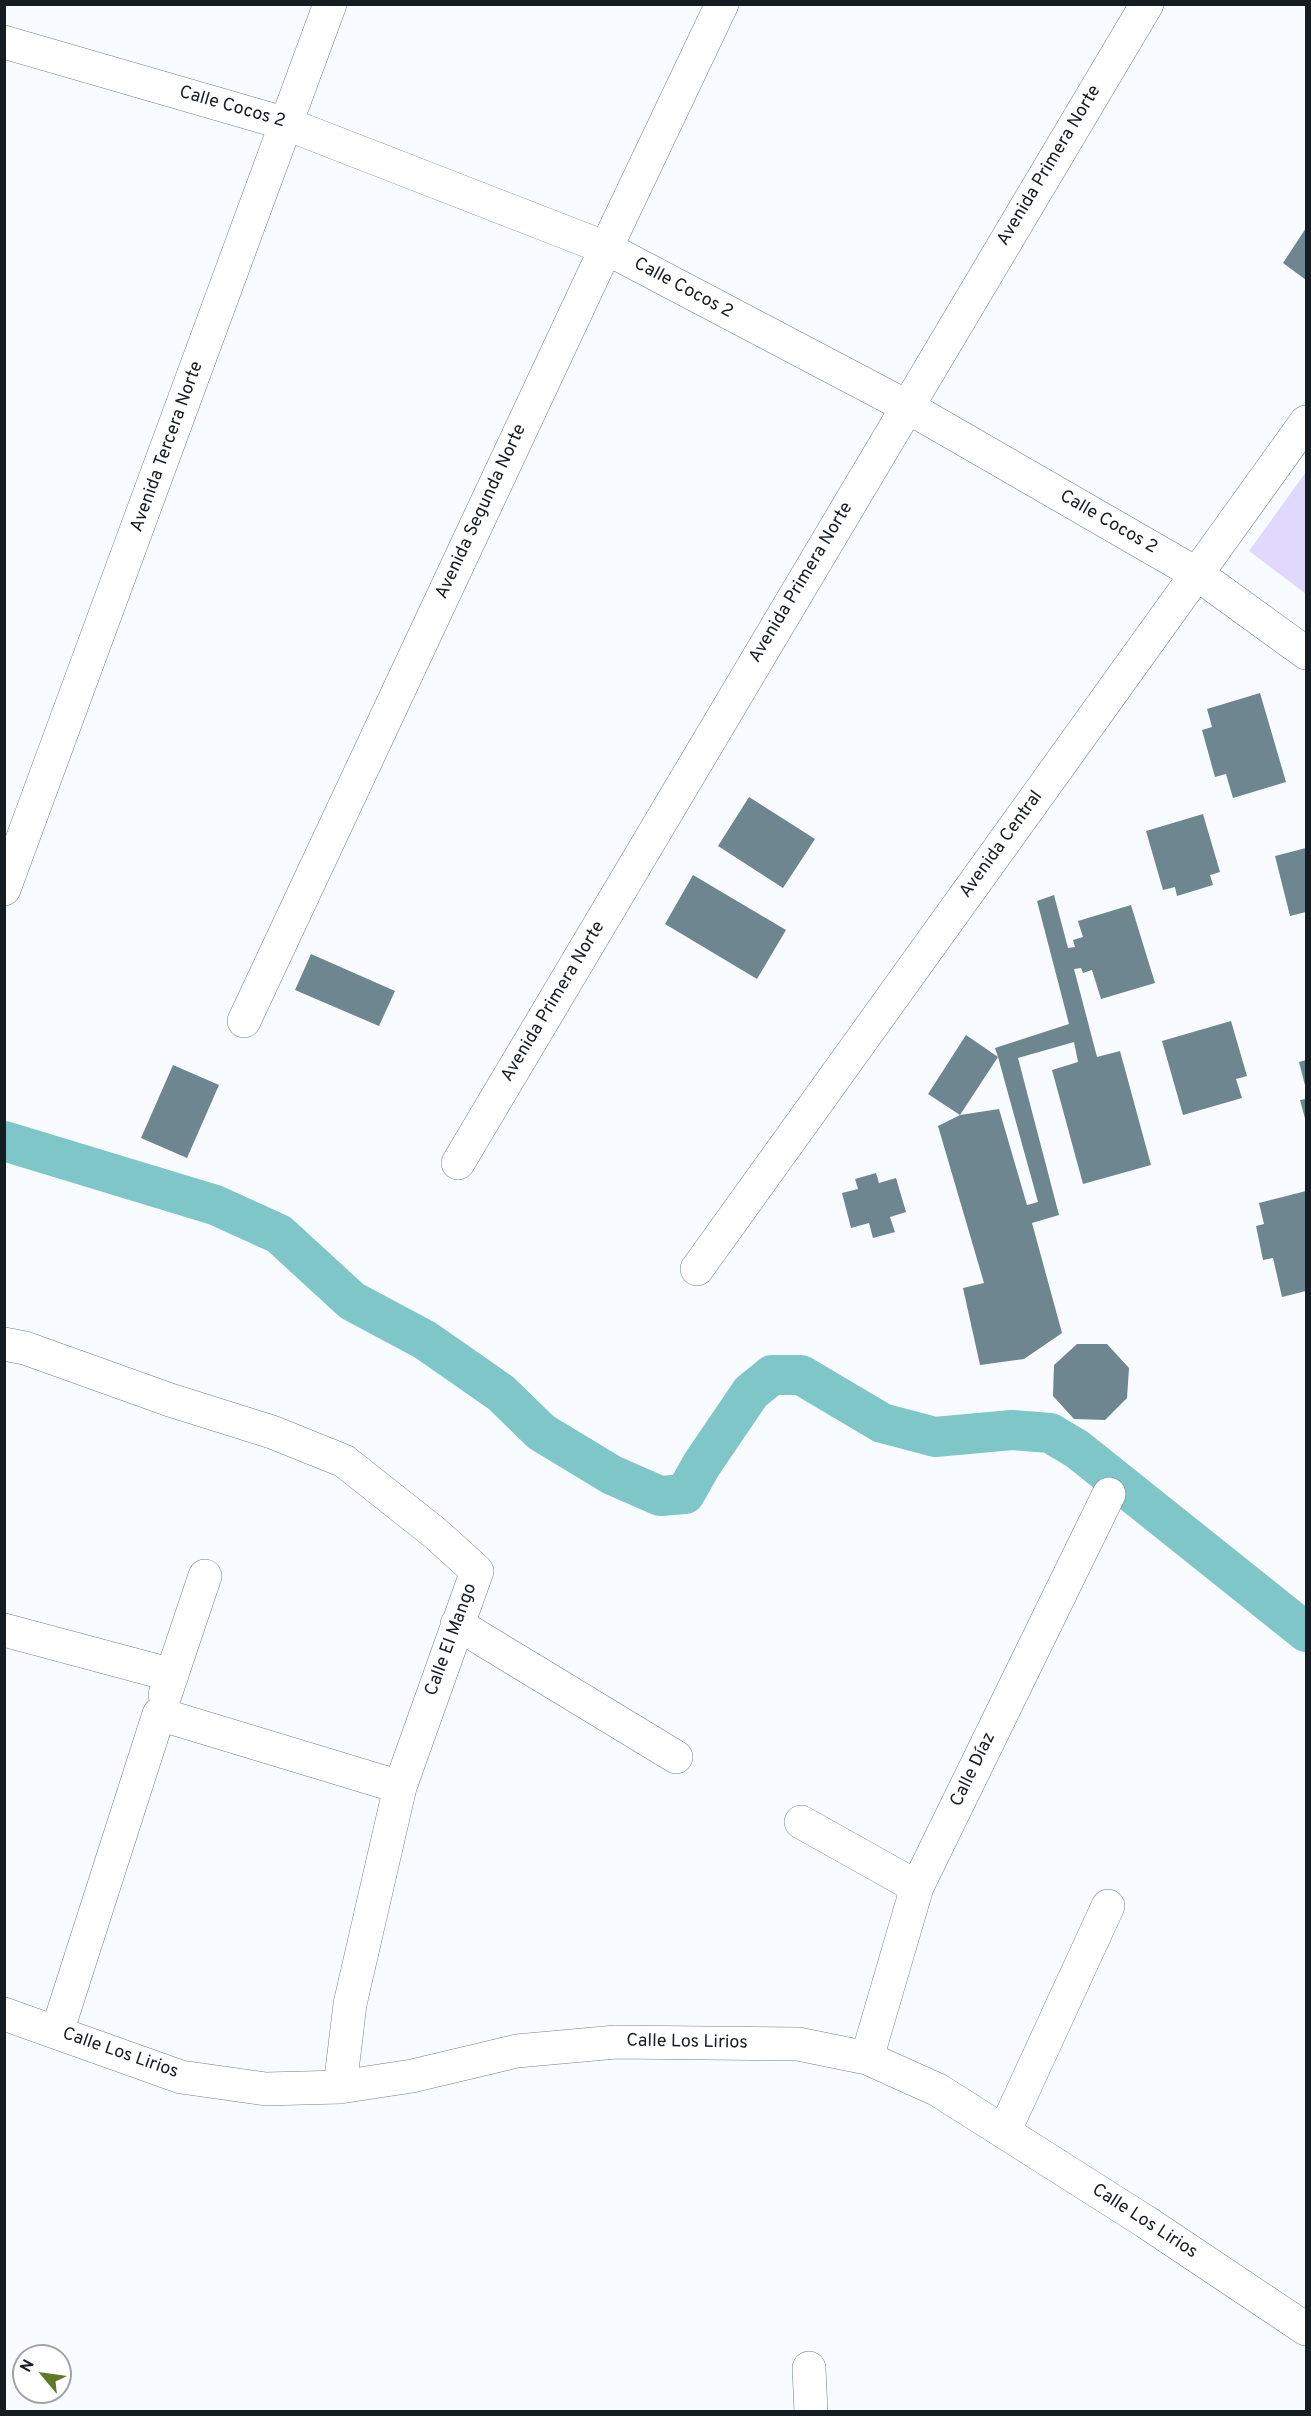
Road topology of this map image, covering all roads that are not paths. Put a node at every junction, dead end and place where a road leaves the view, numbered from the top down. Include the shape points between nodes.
1 (330, 4) edge
2 (722, 4) edge
3 (1147, 4) edge
4 (4, 42) edge
5 (287, 124) junction
6 (606, 248) junction
7 (906, 406) junction
8 (1306, 422) edge
9 (1197, 574) junction
10 (1306, 653) edge
11 (4, 889) edge
12 (244, 1021) dead end
13 (459, 1163) dead end
14 (697, 1269) dead end
15 (4, 1344) edge
16 (1109, 1494) dead end
17 (205, 1576) dead end
18 (457, 1624) junction
19 (4, 1630) edge
20 (172, 1675) junction
21 (159, 1714) junction
22 (676, 1758) dead end
23 (400, 1787) junction
24 (801, 1822) dead end
25 (917, 1887) junction
26 (1108, 1906) dead end
27 (4, 2014) edge
28 (57, 2032) junction
29 (867, 2058) junction
30 (340, 2086) junction
31 (1004, 2132) junction
32 (1306, 2330) edge
33 (809, 2368) dead end
34 (812, 2412) edge

1 - 5 street, Avenida Tercera Norte
2 - 6 street, Avenida Segunda Norte
3 - 7 street, Avenida Primera Norte
4 - 5 street, Calle Cocos 2
5 - 6 street, Calle Cocos 2
5 - 11 street, Avenida Tercera Norte
6 - 7 street, Calle Cocos 2
6 - 12 street, Avenida Segunda Norte
7 - 9 street, Calle Cocos 2
7 - 13 street, Avenida Primera Norte
8 - 9 street, Avenida Central
9 - 10 street, Calle Cocos 2
9 - 14 street, Avenida Central
15 - 18 street, Calle El Mango via 272,1432 344,1461 477,1571
16 - 25 street, Calle Díaz
17 - 20 street
18 - 22 street
18 - 23 street, Calle El Mango
19 - 20 street
20 - 21 street
21 - 23 street
21 - 28 street
23 - 30 street, Calle El Mango via 350,2004
24 - 25 street
25 - 29 street, Calle Díaz
26 - 31 street
27 - 28 street, Calle Los Lirios
28 - 30 street, Calle Los Lirios via 180,2077 266,2089
29 - 30 street, Calle Los Lirios via 798,2044 616,2042 517,2051 412,2076
29 - 31 street, Calle Los Lirios via 938,2090
31 - 32 street, Calle Los Lirios
33 - 34 street

